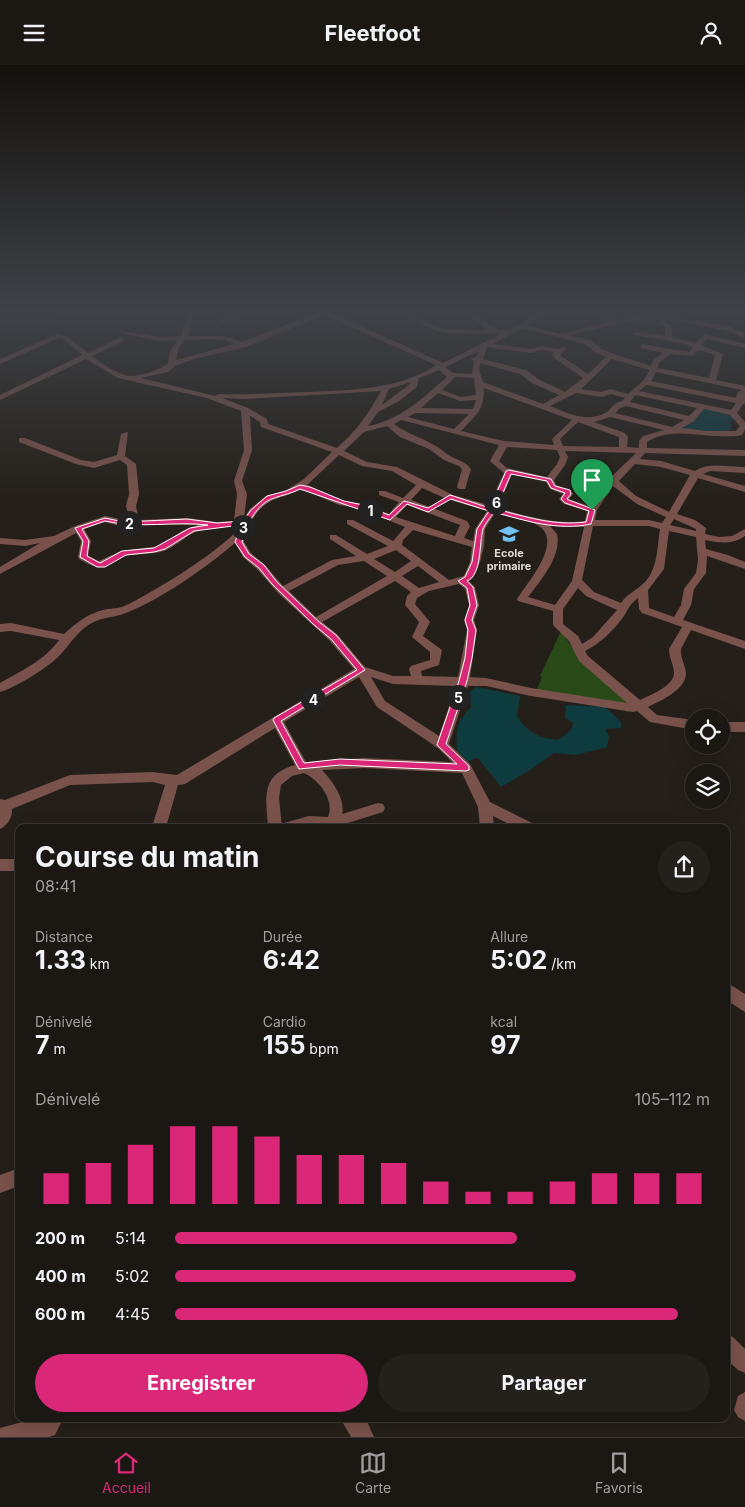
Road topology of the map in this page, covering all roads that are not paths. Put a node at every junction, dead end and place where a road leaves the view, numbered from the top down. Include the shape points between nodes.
1 (49, 375) edge
2 (119, 375) edge
3 (146, 375) edge
4 (419, 375) edge
5 (451, 375) joint
6 (477, 375) edge
7 (527, 375) edge
8 (584, 375) edge
9 (650, 375) edge
10 (685, 375) edge
11 (714, 375) edge
12 (415, 377) junction
13 (587, 377) joint
14 (694, 377) junction
15 (134, 378) junction
16 (478, 380) junction
17 (712, 381) junction
18 (646, 382) junction
19 (386, 388) junction
20 (674, 388) junction
21 (745, 389) edge
22 (436, 390) junction
23 (575, 390) junction
24 (692, 391) junction
25 (565, 395) junction
26 (209, 396) junction
27 (478, 397) junction
28 (629, 397) junction
29 (0, 398) edge
30 (669, 400) junction
31 (742, 401) edge
32 (424, 402) junction
33 (702, 406) junction
34 (542, 407) junction
35 (245, 410) junction
36 (375, 410) junction
37 (413, 410) junction
38 (476, 411) junction
39 (448, 412) junction
40 (610, 413) junction
41 (733, 413) junction
42 (402, 418) junction
43 (691, 419) junction
44 (576, 420) junction
45 (387, 422) junction
46 (361, 430) junction
47 (677, 430) junction
48 (455, 431) junction
49 (125, 434) dead end
50 (22, 440) dead end
51 (504, 444) junction
52 (560, 448) junction
53 (623, 449) junction
54 (643, 450) junction
55 (339, 452) junction
56 (745, 453) edge
57 (121, 457) junction
58 (633, 461) junction
59 (745, 470) edge
60 (509, 471) junction
61 (695, 475) junction
62 (549, 480) junction
63 (614, 480) junction
64 (421, 484) junction
65 (300, 487) junction
66 (462, 487) dead end
67 (745, 489) edge
68 (382, 493) dead end
69 (450, 497) junction
70 (269, 498) junction
71 (241, 501) junction
72 (406, 502) junction
73 (428, 510) junction
74 (492, 510) junction
75 (592, 510) junction
76 (672, 515) junction
77 (390, 518) junction
78 (350, 522) dead end
79 (135, 523) junction
80 (540, 523) junction
81 (589, 523) junction
82 (217, 525) junction
83 (242, 526) junction
84 (411, 526) junction
85 (665, 526) junction
86 (78, 528) junction
87 (745, 532) edge
88 (62, 536) junction
89 (701, 536) junction
90 (334, 537) dead end
91 (0, 541) edge
92 (458, 541) junction
93 (397, 546) junction
94 (479, 546) junction
95 (701, 551) junction
96 (367, 558) junction
97 (418, 561) junction
98 (745, 566) edge
99 (0, 571) edge
100 (394, 577) junction
101 (461, 581) junction
102 (577, 581) junction
103 (448, 583) junction
104 (642, 590) junction
105 (282, 591) junction
106 (419, 592) junction
107 (622, 608) junction
108 (558, 609) junction
109 (315, 623) junction
110 (683, 623) junction
111 (0, 628) edge
112 (66, 638) junction
113 (745, 645) edge
114 (579, 650) junction
115 (361, 670) junction
116 (417, 680) junction
117 (463, 681) junction
118 (0, 688) edge
119 (640, 706) junction
120 (277, 720) junction
121 (685, 724) edge
122 (730, 727) edge
123 (745, 727) edge
124 (442, 745) junction
125 (302, 766) junction
126 (466, 768) junction
127 (173, 781) junction
128 (2, 805) edge
129 (485, 806) junction
130 (378, 808) dead end
131 (0, 823) edge
132 (332, 823) junction
133 (160, 824) edge
134 (275, 824) edge
135 (301, 824) edge
136 (488, 824) edge
137 (521, 824) edge
138 (0, 865) edge
139 (15, 865) edge
140 (730, 993) edge
141 (745, 1004) edge
142 (15, 1178) edge
143 (0, 1183) edge
144 (730, 1348) edge
145 (745, 1363) edge
146 (745, 1403) edge
147 (745, 1410) edge
148 (50, 1422) edge
149 (354, 1422) edge
150 (5, 1437) edge
151 (363, 1437) edge

1 - 29 street
2 - 15 street
3 - 15 street
4 - 12 street
5 - 16 street
5 - 22 street
6 - 16 street
7 - 25 street
8 - 13 street
9 - 18 street
10 - 14 street
11 - 17 street
12 - 19 street
12 - 36 street via 414,385 404,394
13 - 23 street
14 - 17 street
14 - 24 street
15 - 26 street
16 - 27 street
16 - 34 street
17 - 21 street
18 - 20 street
18 - 28 street
19 - 26 street via 246,397
19 - 36 street
20 - 24 street
20 - 30 street
21 - 31 street via 740,395
22 - 27 street via 460,399
22 - 32 street
23 - 25 street
23 - 28 street via 602,395 610,391
24 - 31 street
25 - 34 street
26 - 35 street
27 - 38 street via 480,403
28 - 30 street
28 - 40 street
28 - 43 street
30 - 33 street
31 - 41 street
32 - 37 street
32 - 39 street
33 - 41 street
33 - 43 street
34 - 44 street
35 - 55 street via 264,421 264,425
35 - 71 street via 248,450 238,481
36 - 46 street
37 - 39 street
37 - 42 street
38 - 39 street
38 - 48 street
40 - 44 street via 592,420
40 - 47 street
41 - 47 street via 744,426 739,433
42 - 45 street
42 - 48 street
43 - 47 street
44 - 52 street via 556,439
44 - 53 street via 622,435
45 - 46 street
45 - 66 street via 403,435 462,464 467,469
46 - 55 street
47 - 54 street via 646,438
48 - 51 street
49 - 57 street
50 - 57 street via 94,465
51 - 52 street
51 - 60 street via 494,461
52 - 53 street
52 - 62 street via 564,457
53 - 54 street
54 - 56 street
54 - 58 street
55 - 64 street via 366,464 394,469
55 - 65 street
57 - 79 street via 132,464 134,494 131,506
58 - 61 street via 658,462
58 - 63 street
59 - 61 street via 710,468
60 - 62 street
60 - 74 street
61 - 67 street
61 - 76 street
62 - 75 street via 553,487 568,492 564,499 567,502
63 - 75 street
63 - 76 street via 622,491
64 - 69 street
64 - 72 street
65 - 70 street
65 - 77 street
68 - 72 street
69 - 73 street
69 - 74 street
70 - 71 street
70 - 83 street
71 - 83 street
72 - 73 street
72 - 77 street
73 - 92 street via 464,523
74 - 80 street
74 - 94 street via 480,529
75 - 81 street
76 - 85 street
76 - 89 street via 694,522 701,528
77 - 84 street
78 - 93 street
79 - 82 street via 187,521
79 - 86 street via 105,519
80 - 81 street
80 - 108 street via 553,535 554,541 539,575 522,599
81 - 85 street
81 - 102 street
82 - 83 street
82 - 86 street via 192,529 154,550 124,553 105,565 83,557 86,541
83 - 105 street via 238,542
83 - 112 street via 205,561 165,588 122,611 105,613 84,622
84 - 92 street
84 - 93 street via 398,539
85 - 89 street
85 - 104 street via 659,569
86 - 88 street
87 - 89 street via 734,539
88 - 91 street via 26,543
88 - 99 street
89 - 95 street
90 - 96 street
92 - 94 street
93 - 96 street
93 - 97 street
94 - 101 street via 468,579
95 - 98 street
95 - 110 street via 700,573 689,589
96 - 100 street
96 - 105 street via 336,562
97 - 100 street
97 - 103 street
100 - 106 street
100 - 109 street
101 - 103 street
101 - 117 street via 470,587 474,605 468,620 472,630
102 - 107 street via 590,594
102 - 108 street
103 - 106 street
104 - 107 street
104 - 110 street via 644,609
105 - 109 street
106 - 116 street via 412,596 410,605 425,622 417,637 436,649 435,662 415,669
107 - 114 street via 597,640
108 - 114 street via 558,625 574,639
109 - 115 street via 333,637
110 - 113 street
110 - 119 street via 675,648 680,680
111 - 112 street via 11,627
112 - 118 street via 57,651 35,668
114 - 119 street via 582,658
115 - 116 street via 393,680
115 - 120 street
115 - 124 street via 382,704
116 - 117 street
117 - 119 street via 486,682 633,708
117 - 124 street
119 - 121 street via 654,719
120 - 125 street
120 - 127 street via 191,774
122 - 123 street
124 - 126 street
125 - 126 street via 340,762
125 - 132 street via 319,774 333,795 337,811
125 - 134 street via 275,782
126 - 129 street
127 - 128 street via 153,777 70,780
127 - 133 street
128 - 131 street via 6,814
129 - 136 street
129 - 137 street
130 - 132 street
132 - 135 street
138 - 139 street
140 - 141 street
142 - 143 street
144 - 145 street
146 - 147 street
148 - 150 street via 46,1427
149 - 151 street

